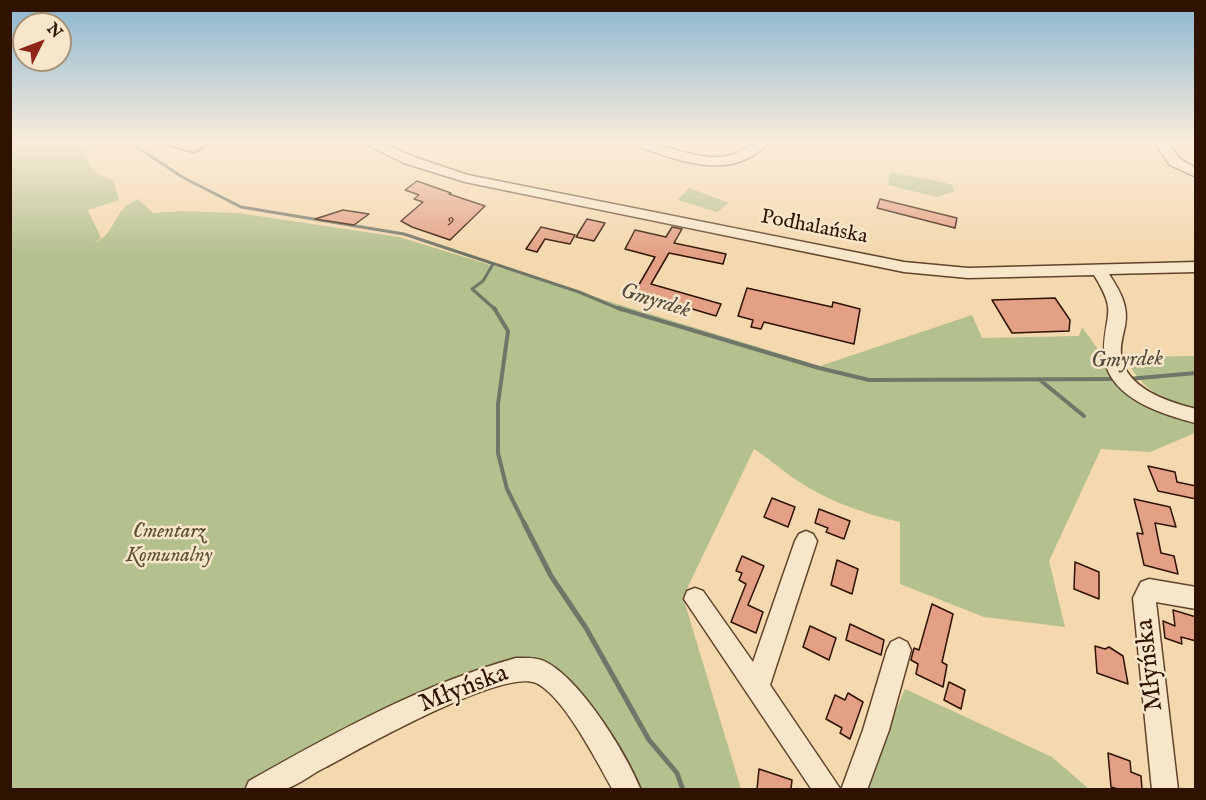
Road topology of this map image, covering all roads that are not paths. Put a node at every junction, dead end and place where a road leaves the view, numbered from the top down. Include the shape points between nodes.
1 (477, 179) edge
2 (1196, 267) edge
3 (1099, 270) junction
4 (1196, 416) edge
5 (806, 541) dead end
6 (1196, 598) edge
7 (695, 599) dead end
8 (898, 650) dead end
9 (758, 687) junction
10 (258, 789) edge
11 (628, 789) edge
12 (828, 789) edge
13 (854, 789) edge
14 (1165, 789) edge

1 - 3 street, Podhalańska via 904,267 968,273
2 - 3 street, Podhalańska
3 - 4 street via 1118,312 1113,357 1124,377 1151,402
5 - 9 street
6 - 14 street, Młyńska via 1149,590 1144,598
7 - 9 street
8 - 13 street via 876,730
9 - 12 street
10 - 11 street, Młyńska via 358,733 492,675 525,666 539,670 581,712

